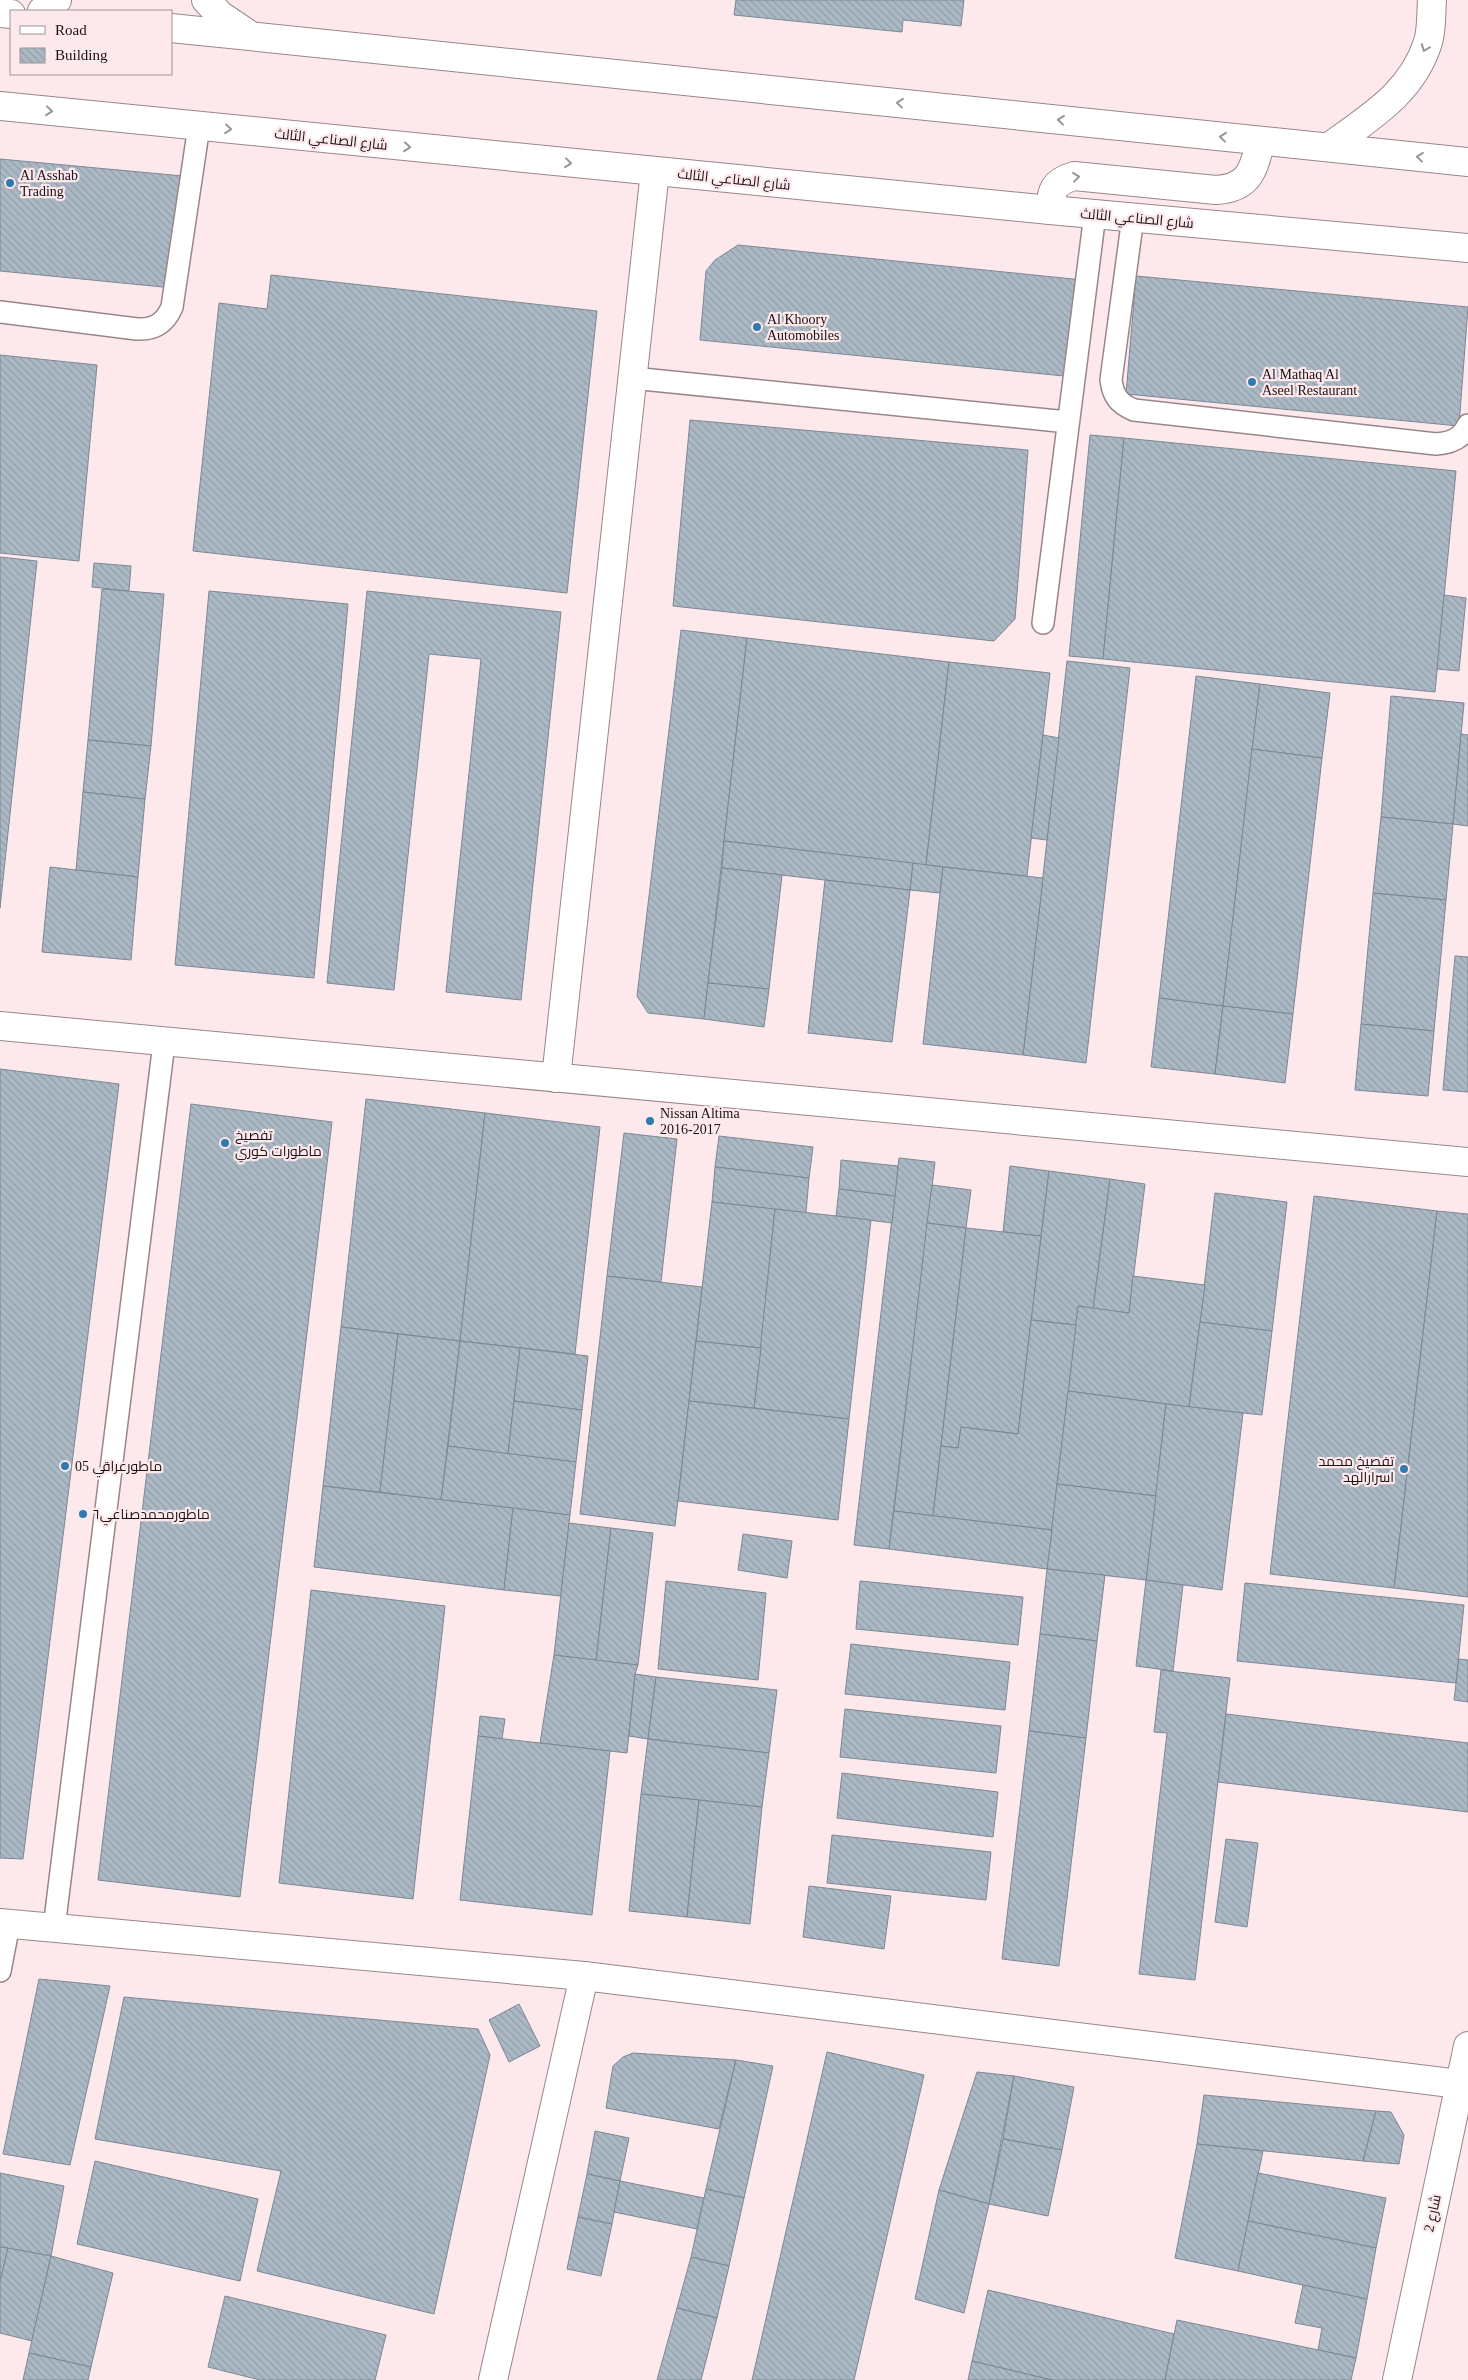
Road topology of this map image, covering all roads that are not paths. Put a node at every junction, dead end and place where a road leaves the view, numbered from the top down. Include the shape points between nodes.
1 (57, 0) edge
2 (206, 0) edge
3 (1432, 0) edge
4 (43, 10) edge
5 (172, 28) edge
6 (251, 36) junction
7 (0, 106) edge
8 (199, 126) junction
9 (1262, 141) junction
10 (1330, 147) junction
11 (1468, 162) edge
12 (655, 171) junction
13 (1050, 210) junction
14 (1094, 214) junction
15 (1133, 217) junction
16 (1468, 248) edge
17 (0, 312) edge
18 (632, 378) junction
19 (1068, 422) junction
20 (1468, 425) edge
21 (1043, 623) dead end
22 (0, 1026) edge
23 (164, 1043) junction
24 (556, 1078) junction
25 (1468, 1162) edge
26 (4, 1923) edge
27 (54, 1928) junction
28 (0, 1971) edge
29 (584, 1976) junction
30 (1468, 2046) edge
31 (1459, 2084) junction
32 (493, 2380) edge
33 (1397, 2380) edge

1 - 4 street
2 - 6 street via 220,15
3 -> 10 street via 1428,41 1416,69 1399,94
5 - 6 street
9 -> 6 street
7 -> 8 street, شارع الصناعي الثالث
8 -> 12 street, شارع الصناعي الثالث
8 - 17 lane via 172,307 159,326 148,330 136,329
9 - 10 street
13 -> 9 street via 1051,193 1056,185 1074,176 1228,189 1249,177
11 -> 10 street
12 - 13 street, شارع الصناعي الثالث
12 - 18 street
13 - 14 street, شارع الصناعي الثالث
14 - 15 street, شارع الصناعي الثالث
14 - 19 lane
15 - 16 street, شارع الصناعي الثالث
15 - 20 lane via 1111,380 1117,400 1125,406 1134,410 1436,444 1458,439
18 - 19 lane
18 - 24 street
19 - 21 lane
22 - 23 street
23 - 24 street
23 - 27 lane
24 - 25 street
26 - 27 street
26 - 28 lane
27 - 29 street
29 - 31 street
29 - 32 street
30 - 31 street, شارع 2
31 - 33 street, شارع 2

